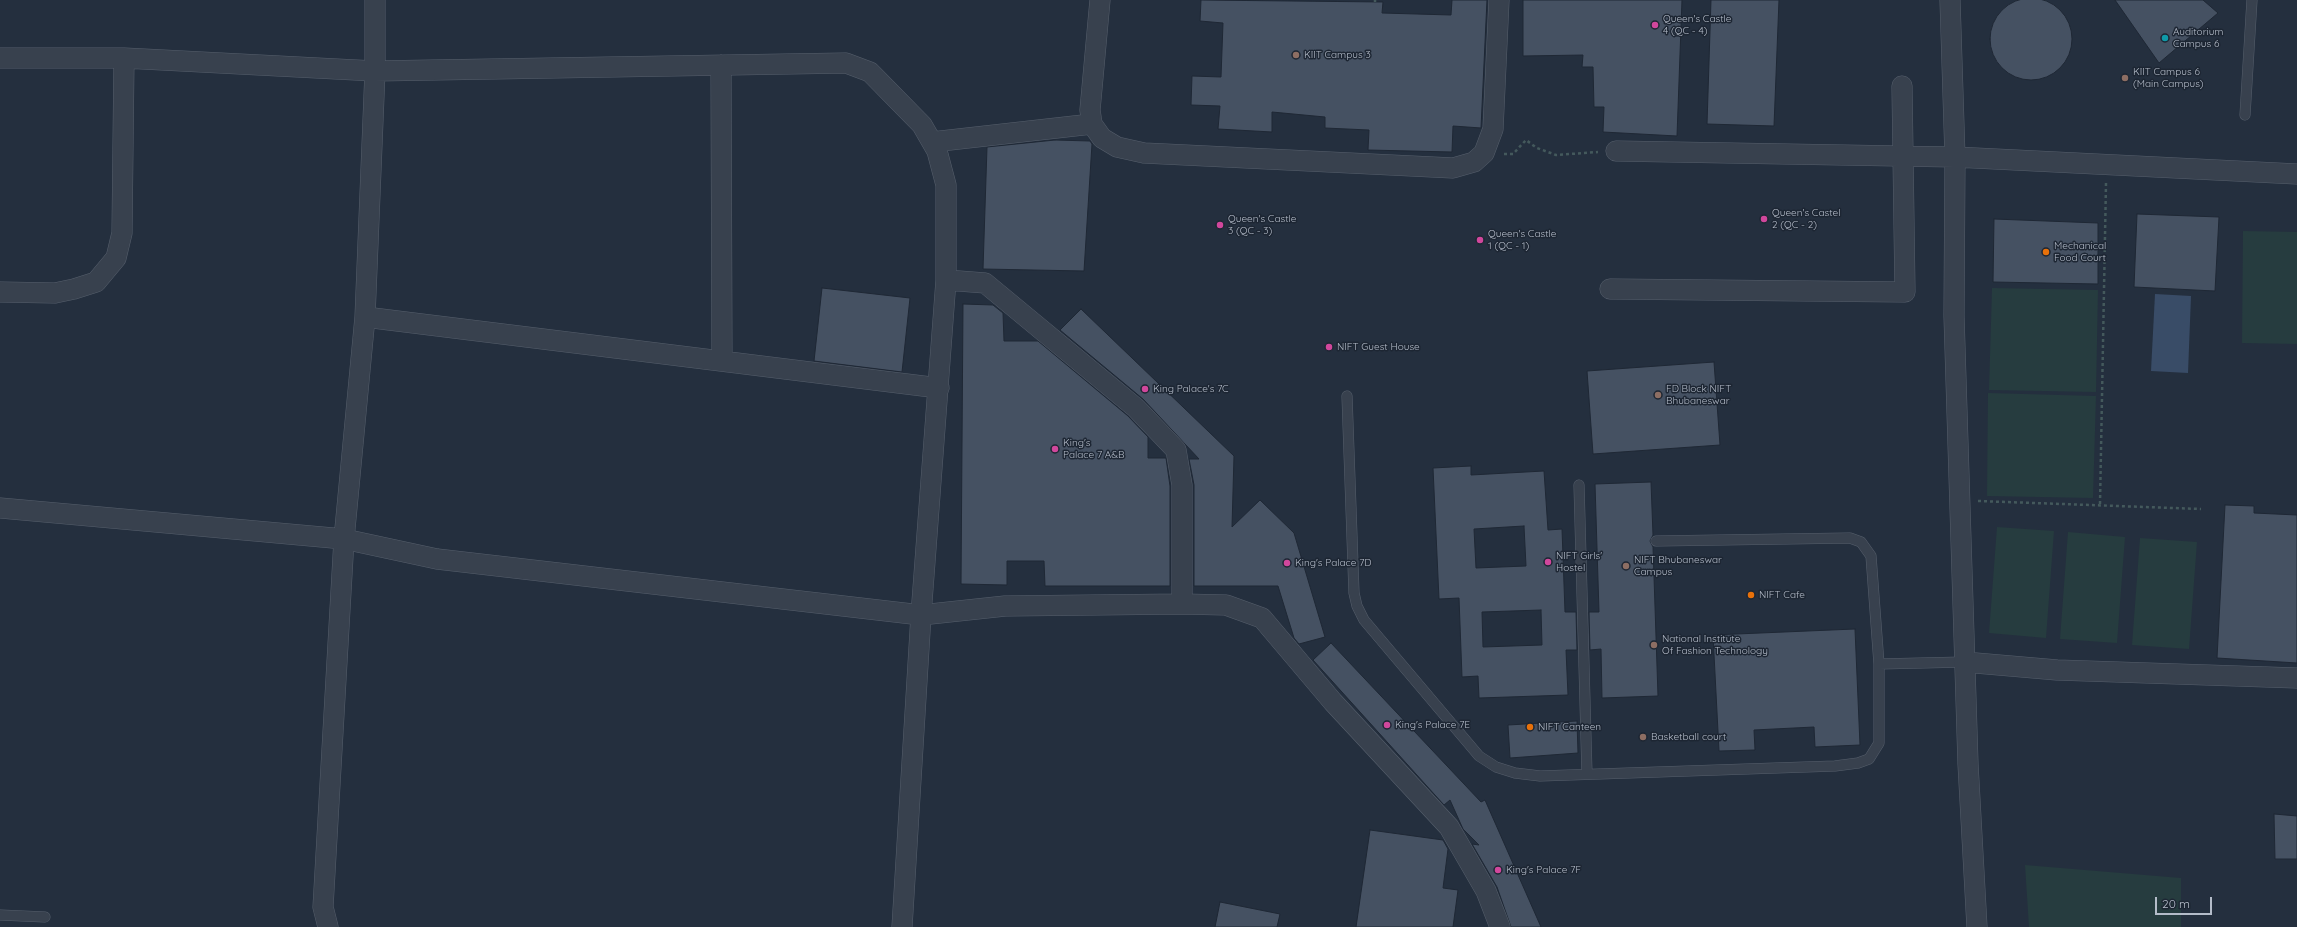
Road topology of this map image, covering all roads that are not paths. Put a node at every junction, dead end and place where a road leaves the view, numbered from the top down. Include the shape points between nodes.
1 (375, 0) edge
2 (1100, 0) edge
3 (1499, 0) edge
4 (1950, 0) edge
5 (2252, 0) edge
6 (0, 58) edge
7 (124, 58) junction
8 (721, 65) junction
9 (375, 71) junction
10 (1902, 86) dead end
11 (2245, 115) dead end
12 (1092, 124) junction
13 (932, 142) junction
14 (1616, 151) road end
15 (1904, 156) junction
16 (1955, 156) junction
17 (2297, 174) edge
18 (946, 280) junction
19 (1610, 289) dead end
20 (0, 292) edge
21 (365, 317) junction
22 (722, 361) junction
23 (939, 388) junction
24 (1346, 396) dead end
25 (1580, 485) dead end
26 (0, 508) edge
27 (344, 539) junction
28 (1656, 541) dead end
29 (1182, 604) junction
30 (921, 615) junction
31 (1964, 662) junction
32 (1879, 664) junction
33 (2297, 678) edge
34 (1587, 774) junction
35 (0, 915) edge
36 (45, 916) dead end
37 (328, 927) edge
38 (902, 927) edge
39 (1500, 927) edge
40 (1977, 927) edge

1 - 9 street
2 - 12 street via 1090,110
3 - 12 street via 1493,129 1484,153 1474,162 1453,168 1144,153 1117,147 1102,138
4 - 16 street
5 - 11 lane
6 - 7 street
7 - 9 street
7 - 20 street via 122,233 116,258 96,282 74,289 55,293
8 - 9 street
8 - 13 street via 846,63 870,72 922,125
8 - 22 street
9 - 21 street
10 - 15 street
12 - 13 street
13 - 18 street via 946,185
14 - 15 street
15 - 16 street
15 - 19 street via 1904,292
16 - 17 street
16 - 31 street via 1954,316
18 - 23 street
18 - 29 street via 986,283 1136,408 1176,450 1182,485
21 - 22 street
21 - 27 street
22 - 23 street
23 - 30 street
24 - 34 lane via 1354,593 1364,620 1479,756 1515,773 1540,776
25 - 34 lane
26 - 27 street
27 - 30 street via 437,559
27 - 37 street via 323,908
28 - 32 lane via 1850,538 1861,542 1871,556
29 - 30 street via 1005,606
29 - 39 street via 1226,605 1262,618 1333,702 1449,827 1486,891
30 - 38 street
31 - 32 lane
31 - 33 street via 2057,670
31 - 40 street
32 - 34 lane via 1879,742 1869,759 1858,764
35 - 36 lane

